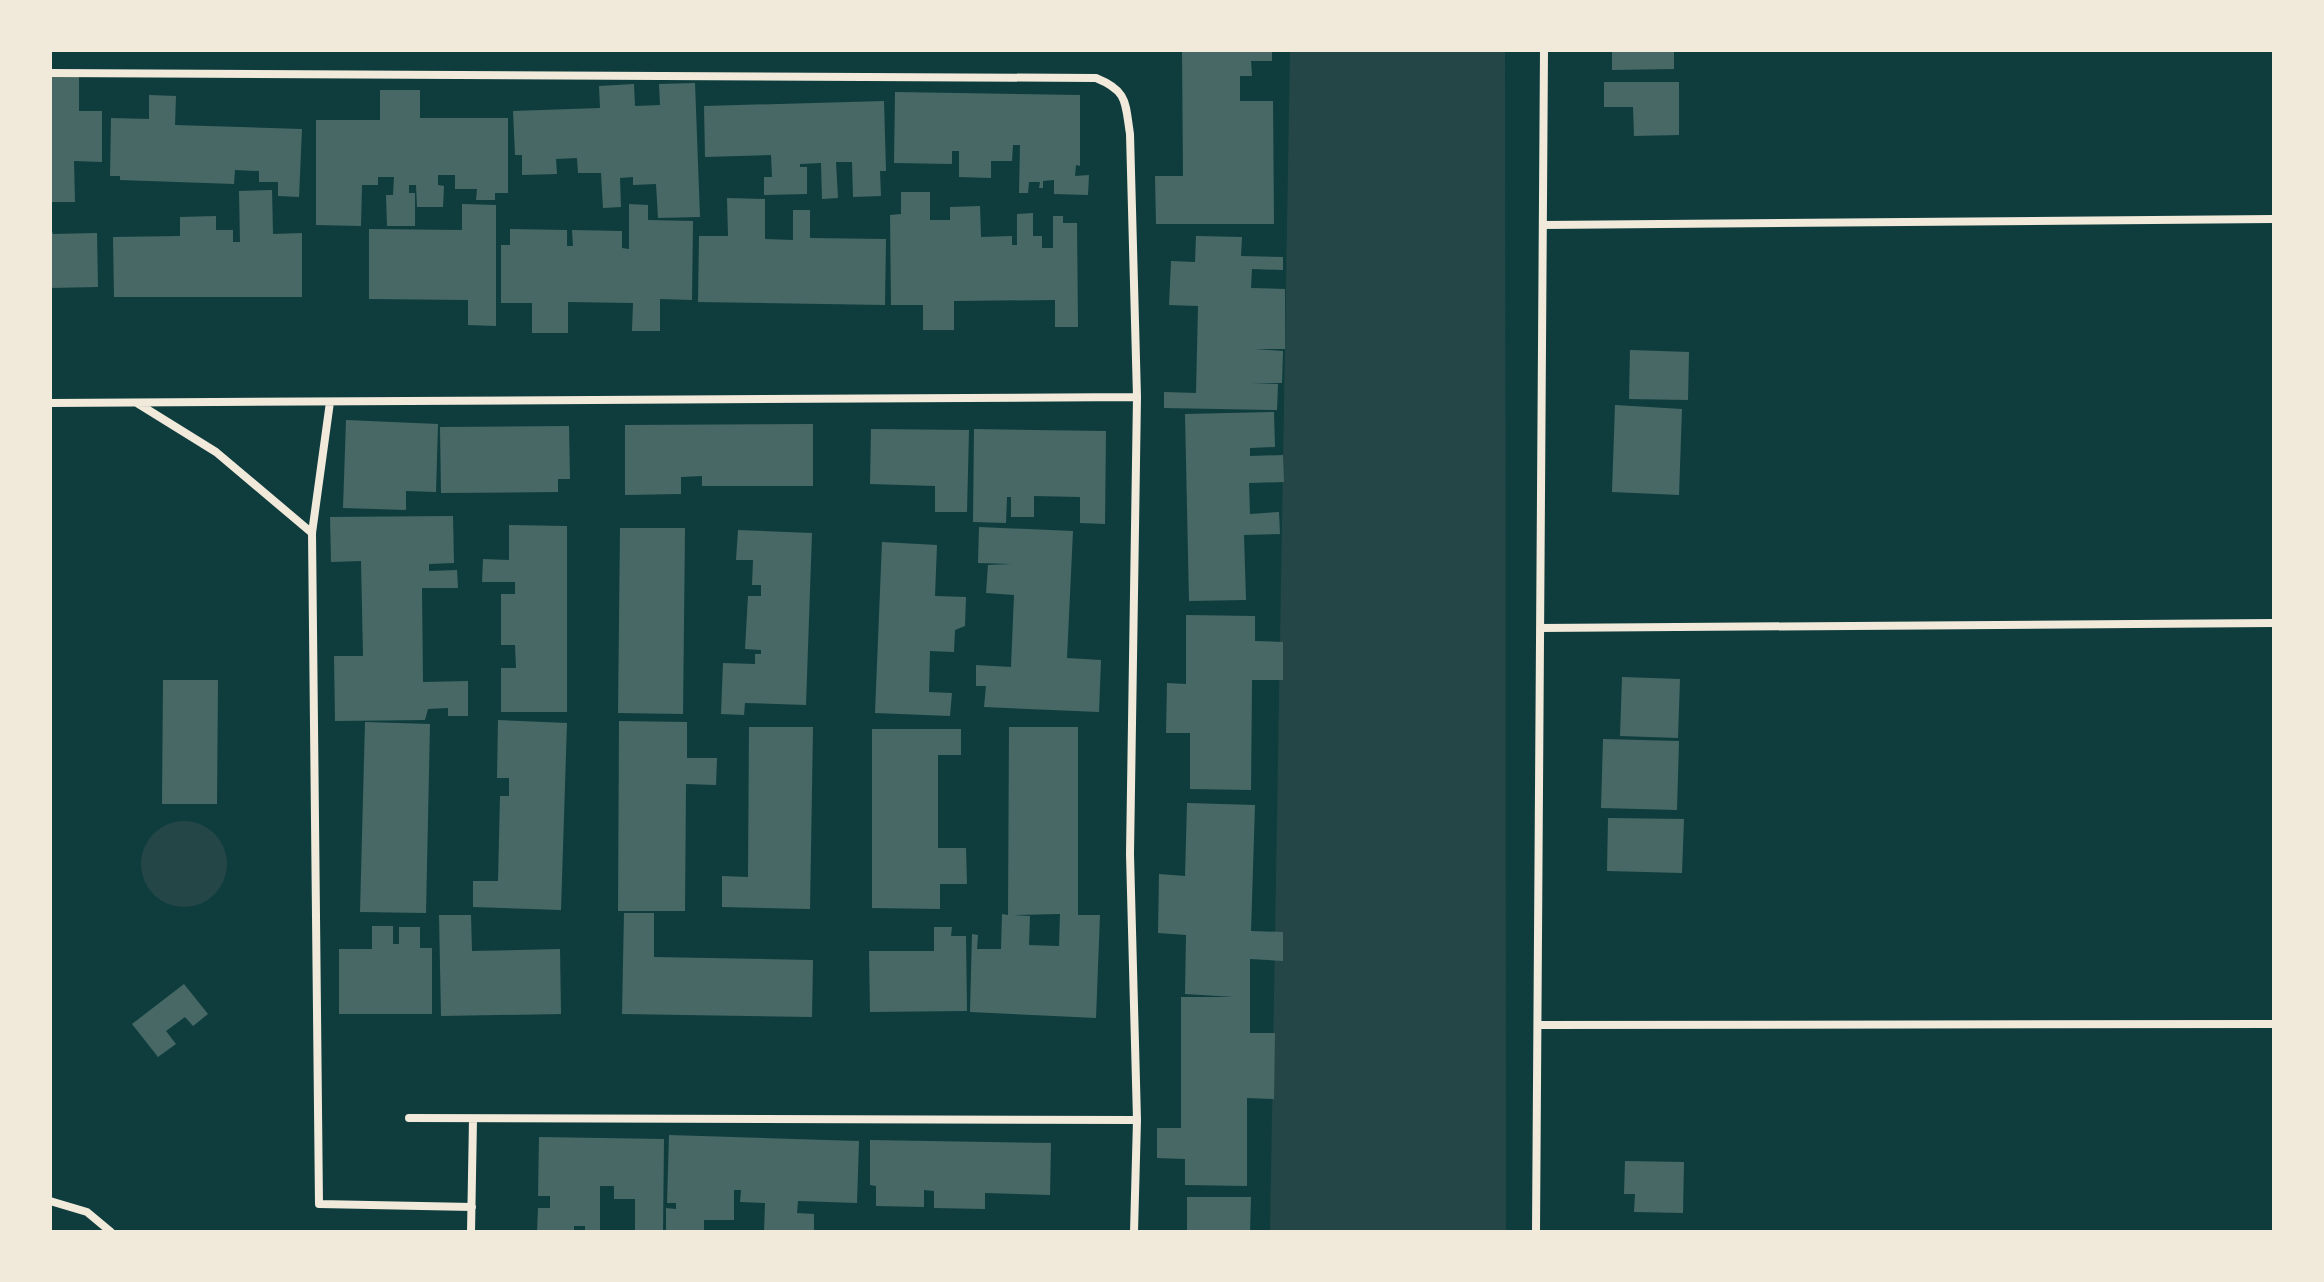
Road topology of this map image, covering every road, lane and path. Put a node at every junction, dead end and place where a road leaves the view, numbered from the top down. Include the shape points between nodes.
1 (1544, 50) edge
2 (50, 73) edge
3 (2274, 219) edge
4 (1543, 225) junction
5 (1137, 397) junction
6 (135, 402) junction
7 (330, 402) junction
8 (50, 403) edge
9 (312, 533) junction
10 (2274, 623) edge
11 (1540, 628) junction
12 (2274, 1024) edge
13 (1538, 1025) junction
14 (409, 1118) dead end
15 (473, 1119) junction
16 (1137, 1120) junction
17 (50, 1201) edge
18 (472, 1207) junction
19 (111, 1232) edge
20 (471, 1232) edge
21 (1134, 1232) edge
22 (1536, 1232) edge

1 - 4 street
2 - 5 street via 1096,78 1114,85 1124,97 1130,134
3 - 4 street
4 - 11 street
5 - 7 street
5 - 16 street via 1130,854
6 - 7 street
6 - 8 street
6 - 9 street via 216,452
7 - 9 street
9 - 18 street via 319,1204
10 - 11 street
11 - 13 street
12 - 13 street
13 - 22 street
14 - 15 street
15 - 16 street
15 - 18 street
16 - 21 street
17 - 19 street via 87,1212
18 - 20 street

